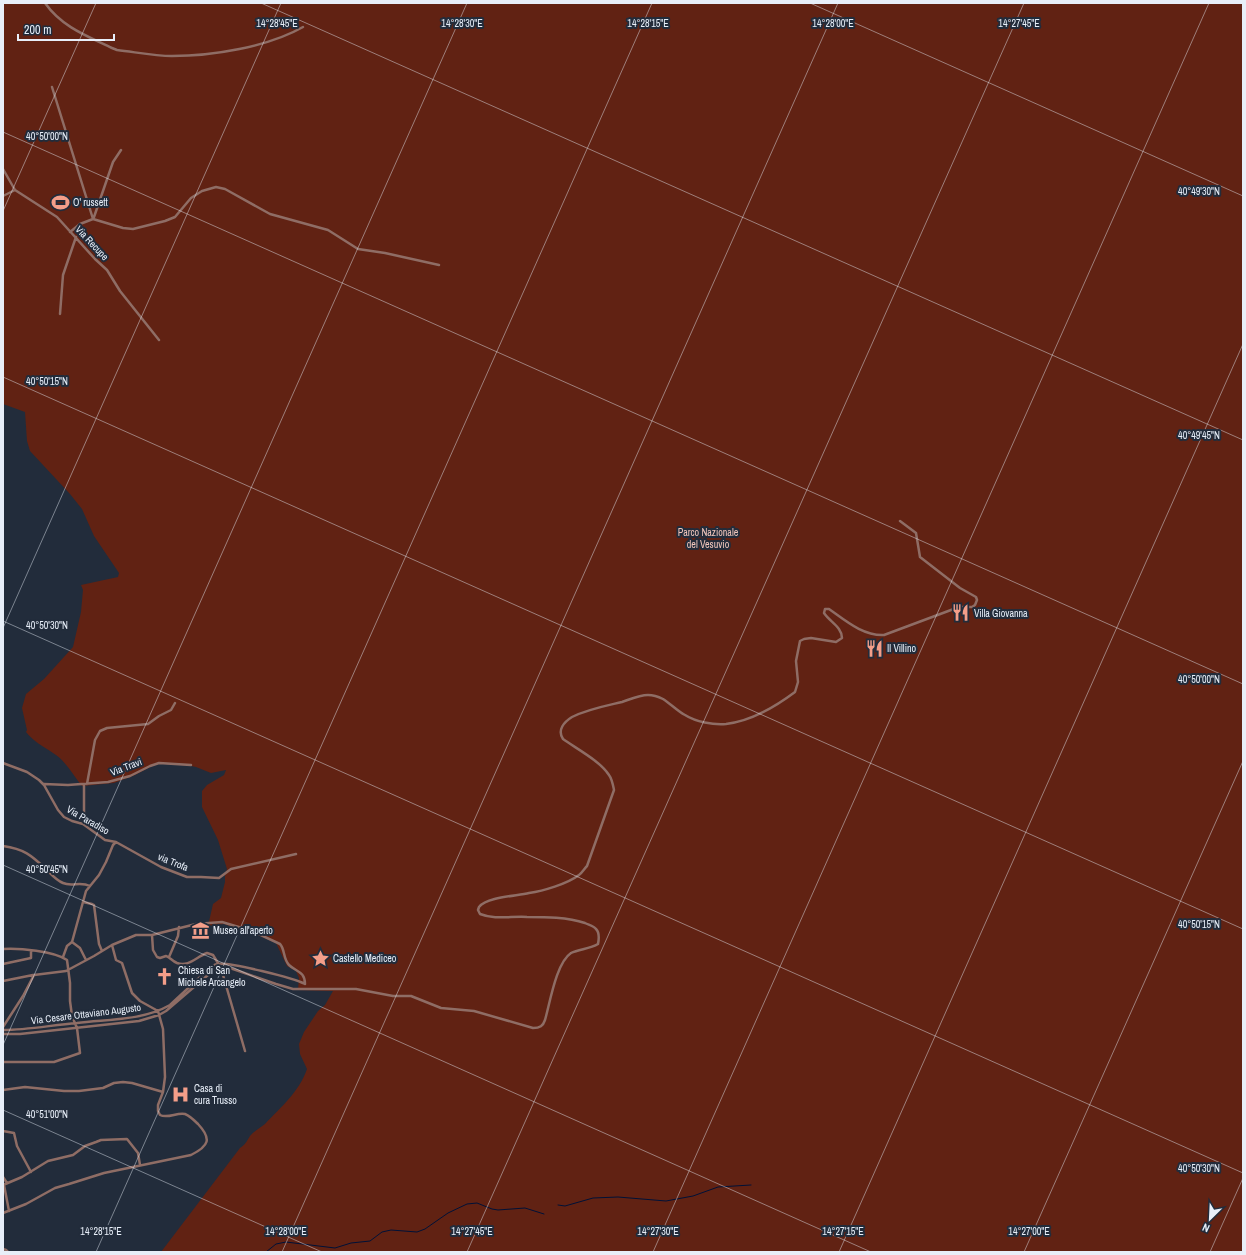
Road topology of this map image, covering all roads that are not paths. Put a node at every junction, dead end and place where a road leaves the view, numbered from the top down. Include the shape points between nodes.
1 (45, 3) edge
2 (303, 26) dead end
3 (52, 88) dead end
4 (121, 150) dead end
5 (3, 169) edge
6 (15, 190) junction
7 (3, 196) edge
8 (93, 218) junction
9 (70, 232) junction
10 (76, 237) junction
11 (439, 265) dead end
12 (60, 314) dead end
13 (159, 340) dead end
14 (900, 521) dead end
15 (175, 703) dead end
16 (3, 763) edge
17 (191, 765) dead end
18 (43, 784) junction
19 (86, 784) junction
20 (84, 824) junction
21 (116, 842) junction
22 (3, 846) edge
23 (296, 854) dead end
24 (90, 886) junction
25 (83, 902) junction
26 (180, 927) junction
27 (152, 934) junction
28 (72, 942) junction
29 (112, 945) junction
30 (3, 949) edge
31 (31, 951) junction
32 (102, 951) junction
33 (63, 957) junction
34 (169, 957) junction
35 (86, 960) junction
36 (3, 964) edge
37 (218, 964) junction
38 (221, 968) junction
39 (69, 970) junction
40 (34, 975) junction
41 (3, 981) edge
42 (305, 984) junction
43 (303, 988) junction
44 (158, 1011) junction
45 (159, 1015) junction
46 (74, 1023) junction
47 (3, 1027) edge
48 (77, 1028) junction
49 (3, 1030) edge
50 (3, 1034) edge
51 (245, 1051) dead end
52 (3, 1062) edge
53 (3, 1090) edge
54 (163, 1092) junction
55 (3, 1131) edge
56 (140, 1165) junction
57 (32, 1172) junction
58 (3, 1177) edge
59 (5, 1184) edge
60 (10, 1210) junction
61 (3, 1213) edge
62 (3, 1249) edge
63 (8, 1252) edge

1 - 2 street via 53,14 66,24 112,48 160,56 244,48 284,36
3 - 8 street
4 - 8 street via 113,162
5 - 6 street, Via Recupe
6 - 7 street
6 - 9 street, Via Recupe via 51,212
8 - 9 street
8 - 11 street via 124,228 154,225 175,216 191,198 202,191 216,187 225,189 270,214 328,230 358,249
9 - 10 street, Via Recupe
10 - 12 street via 63,275
10 - 13 street, Via Recupe via 107,270 120,291
14 - 43 street via 916,533 920,557 976,597 976,605 959,607 875,636 825,609 824,613 842,633 842,638 836,642 811,638 800,642 796,661 798,687 795,692 773,707 745,720 726,724 696,720 662,699 650,695 581,713 570,719 561,729 560,735 563,739 609,774 614,790 587,866 578,875 561,884 545,890 484,902 478,910 480,914 496,917 560,918 590,925 596,929 598,944 572,953 566,958 555,981 543,1025 533,1028 474,1011 441,1008 404,995 393,996 356,989
15 - 19 street via 171,710 148,724 100,731 95,740
16 - 18 street, Via Paradiso via 27,772
17 - 19 street, Via Travi via 159,763 115,781
18 - 19 street, Via Travi
18 - 20 street, Via Paradiso via 64,817
19 - 20 street
20 - 21 street, Via Paradiso via 105,840
21 - 23 street, via Trofa via 161,867 187,877 219,878 231,869
21 - 24 street
22 - 24 street via 20,849 63,883 82,883
24 - 25 street
25 - 28 street
25 - 32 street via 94,905 98,944
26 - 27 street
26 - 34 street
26 - 42 street via 222,922 252,931 282,946 288,965 302,974
27 - 29 street via 136,935
27 - 34 street via 155,954 160,958
28 - 33 street via 67,946
28 - 35 street via 80,948
29 - 32 street
29 - 44 street via 116,960 122,963 132,993 140,1001
30 - 31 street
31 - 33 street
31 - 36 street via 31,958
32 - 35 street
33 - 39 street via 67,960
34 - 37 street via 173,961 185,964 203,954 210,954
35 - 39 street
37 - 38 street
37 - 42 street via 232,964
37 - 44 street, Via Cesare Ottaviano Augusto via 212,966 170,1005
38 - 43 street via 230,968 284,987
38 - 45 street, Via Cesare Ottaviano Augusto via 208,975
38 - 51 street
39 - 40 street
39 - 46 street
40 - 41 street
40 - 47 street
42 - 43 street
44 - 45 street
44 - 46 street, Via Cesare Ottaviano Augusto via 137,1017
45 - 48 street, Via Cesare Ottaviano Augusto via 139,1021
45 - 54 street via 163,1029
46 - 48 street
46 - 49 street, Via Cesare Ottaviano Augusto
48 - 50 street, Via Cesare Ottaviano Augusto
48 - 52 street via 80,1053 54,1062
53 - 54 street via 25,1087 78,1091 123,1082
54 - 56 street via 158,1105 160,1115 185,1114 206,1134 207,1140 199,1151 191,1155
55 - 57 street via 14,1133 17,1146
56 - 57 street via 136,1150 125,1138 85,1146 73,1155 48,1161
56 - 60 street via 55,1188
57 - 59 street
58 - 59 street
59 - 60 street
60 - 61 street
62 - 63 street

